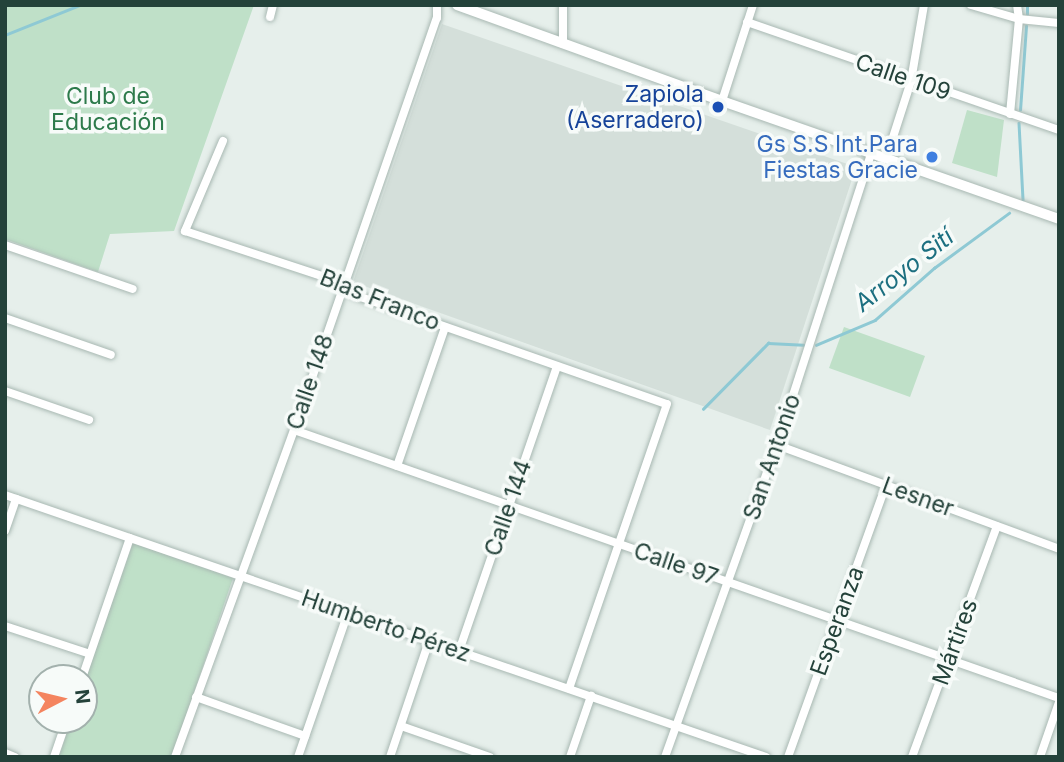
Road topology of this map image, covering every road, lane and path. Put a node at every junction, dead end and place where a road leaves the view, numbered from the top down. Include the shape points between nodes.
1 (273, 5) edge
2 (437, 5) edge
3 (457, 5) edge
4 (563, 5) edge
5 (753, 5) edge
6 (924, 5) edge
7 (971, 5) edge
8 (1017, 5) edge
9 (270, 17) dead end
10 (1019, 19) junction
11 (747, 22) junction
12 (1059, 23) edge
13 (562, 44) junction
14 (911, 81) junction
15 (722, 101) junction
16 (1010, 114) junction
17 (1059, 130) edge
18 (223, 141) dead end
19 (871, 153) junction
20 (886, 159) junction
21 (1059, 219) edge
22 (5, 245) edge
23 (343, 288) junction
24 (133, 289) dead end
25 (5, 318) edge
26 (445, 327) junction
27 (111, 355) dead end
28 (557, 366) junction
29 (5, 391) edge
30 (89, 420) dead end
31 (294, 430) junction
32 (777, 445) junction
33 (397, 466) junction
34 (886, 485) junction
35 (5, 495) edge
36 (16, 499) junction
37 (509, 505) junction
38 (998, 526) junction
39 (5, 531) edge
40 (130, 538) junction
41 (619, 544) junction
42 (1059, 549) edge
43 (240, 575) junction
44 (729, 582) junction
45 (348, 613) junction
46 (838, 620) junction
47 (5, 626) edge
48 (429, 641) junction
49 (459, 651) junction
50 (90, 654) junction
51 (949, 659) junction
52 (87, 664) edge
53 (569, 689) junction
54 (591, 696) junction
55 (195, 697) junction
56 (1059, 700) edge
57 (401, 726) junction
58 (676, 726) junction
59 (62, 734) edge
60 (305, 736) junction
61 (5, 753) edge
62 (173, 756) edge
63 (15, 757) edge
64 (54, 757) edge
65 (298, 757) edge
66 (390, 757) edge
67 (490, 757) edge
68 (570, 757) edge
69 (665, 757) edge
70 (766, 757) edge
71 (788, 757) edge
72 (912, 757) edge
73 (1040, 757) edge

1 - 9 street
2 - 23 street, Calle 148 via 437,18
3 - 13 street
4 - 13 street
5 - 11 street
6 - 14 street
7 - 10 street
8 - 10 street
10 - 12 street
10 - 16 street
11 - 14 street, Calle 109
11 - 15 street
13 - 15 street
14 - 16 street, Calle 109
14 - 20 street
15 - 19 main road
16 - 17 street, Calle 109
18 - 23 street, Blas Franco via 185,231 331,279
19 - 20 main road
19 - 32 street, San Antonio
20 - 21 main road
22 - 24 street
23 - 26 street, Blas Franco
23 - 31 street, Calle 148
25 - 27 street
26 - 28 street, Blas Franco
26 - 33 street
28 - 37 street, Calle 144
28 - 41 street, Blas Franco via 667,404
29 - 30 street
31 - 33 street, Calle 97
31 - 43 street, Calle 148
32 - 34 street, Lesner
32 - 44 street, San Antonio
33 - 37 street, Calle 97
34 - 38 street, Lesner
34 - 46 street, Esperanza
35 - 36 street, Humberto Pérez
36 - 39 street
36 - 40 street, Humberto Pérez
37 - 41 street, Calle 97
37 - 49 street, Calle 144
38 - 42 street, Lesner
38 - 51 street, Mártires
40 - 43 street, Humberto Pérez
40 - 50 street
41 - 44 street, Calle 97
41 - 53 street
43 - 45 street, Humberto Pérez
43 - 55 street, Calle 148
44 - 46 street, Calle 97
44 - 58 street, San Antonio
45 - 48 street, Humberto Pérez
45 - 60 street
46 - 51 street, Calle 97
46 - 71 street, Esperanza
47 - 50 street
48 - 49 street, Humberto Pérez
48 - 57 street
49 - 53 street, Humberto Pérez
50 - 52 street
51 - 56 street, Calle 97
51 - 72 street, Mártires
53 - 54 street, Humberto Pérez
54 - 58 street, Humberto Pérez
54 - 68 street
55 - 60 street
55 - 62 street, Calle 148
56 - 73 street
57 - 66 street
57 - 67 street
58 - 69 street, San Antonio
58 - 70 street, Humberto Pérez
59 - 64 street
60 - 65 street
61 - 63 street

